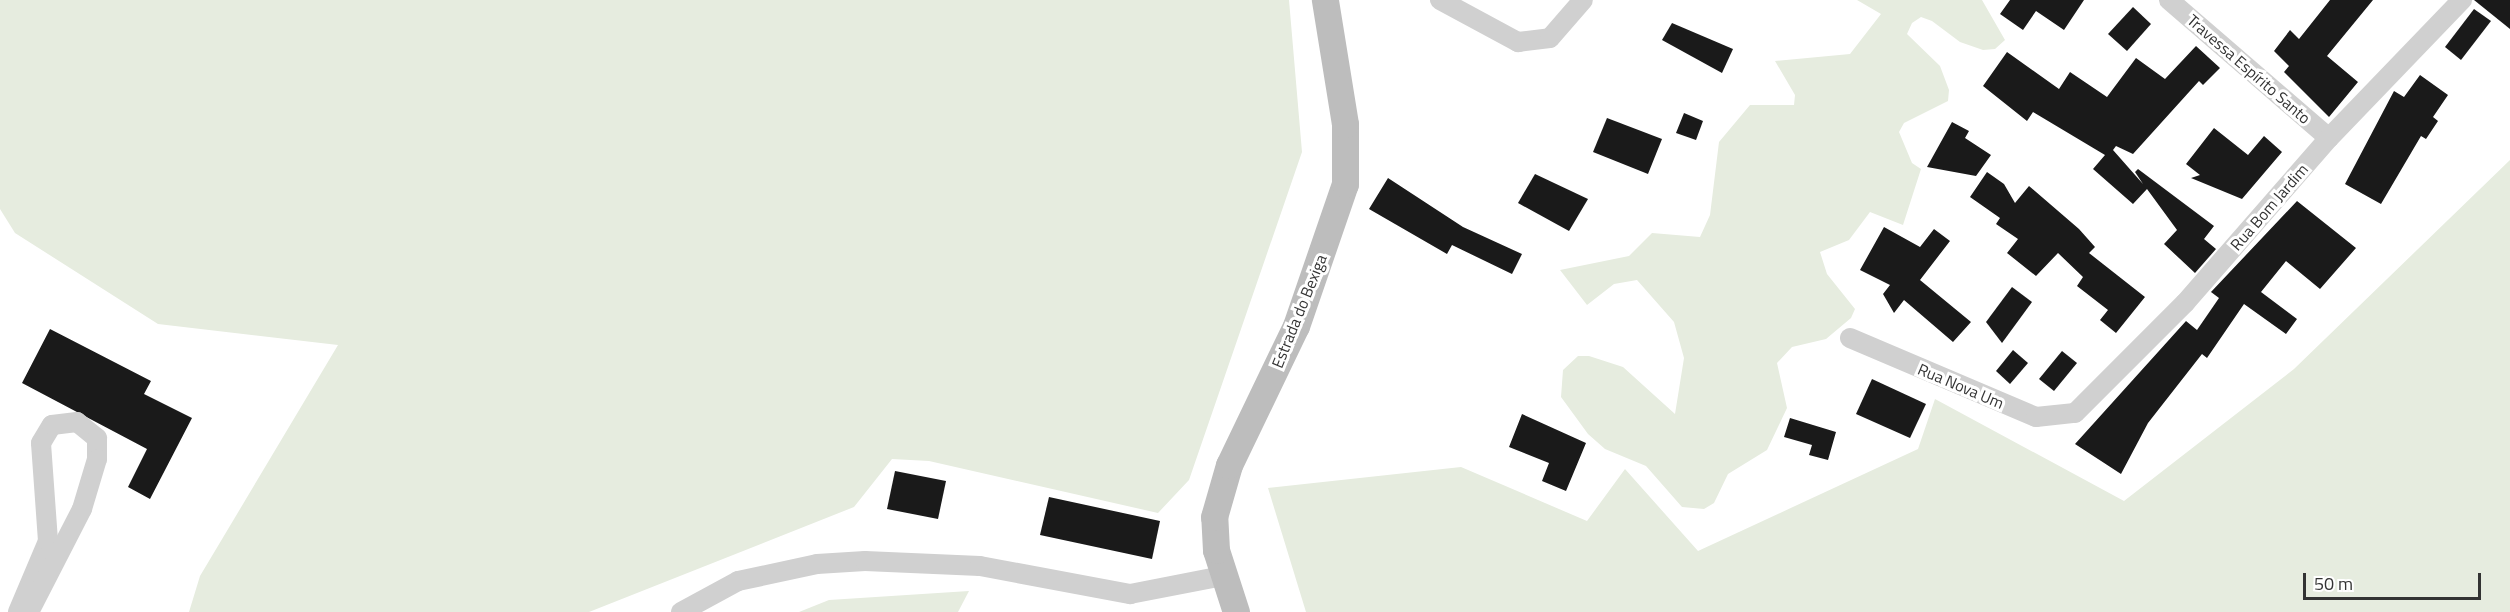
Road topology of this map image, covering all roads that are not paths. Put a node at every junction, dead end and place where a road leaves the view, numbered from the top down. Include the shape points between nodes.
1 (1325, 0) edge
2 (1440, 0) edge
3 (1583, 0) edge
4 (2169, 0) edge
5 (2462, 0) edge
6 (2329, 138) junction
7 (1850, 338) dead end
8 (2075, 413) joint
9 (1223, 576) junction
10 (18, 612) edge
11 (29, 612) edge
12 (681, 612) edge
13 (1236, 612) edge

1 - 9 street, Estrada do Bexiga via 1345,124 1345,184 1296,326 1229,465 1214,517
2 - 3 street via 1518,42 1550,38
4 - 6 street, Travessa Espírito Santo
5 - 6 street, Rua Bom Jardim
6 - 8 street, Rua Bom Jardim via 2185,303
7 - 8 street, Rua Nova Um via 2036,417
9 - 12 street via 1130,594 980,566 865,561 817,564 738,581
9 - 13 street, Estrada do Bexiga
10 - 11 street via 48,541 41,443 52,425 77,422 97,438 97,459 82,509

